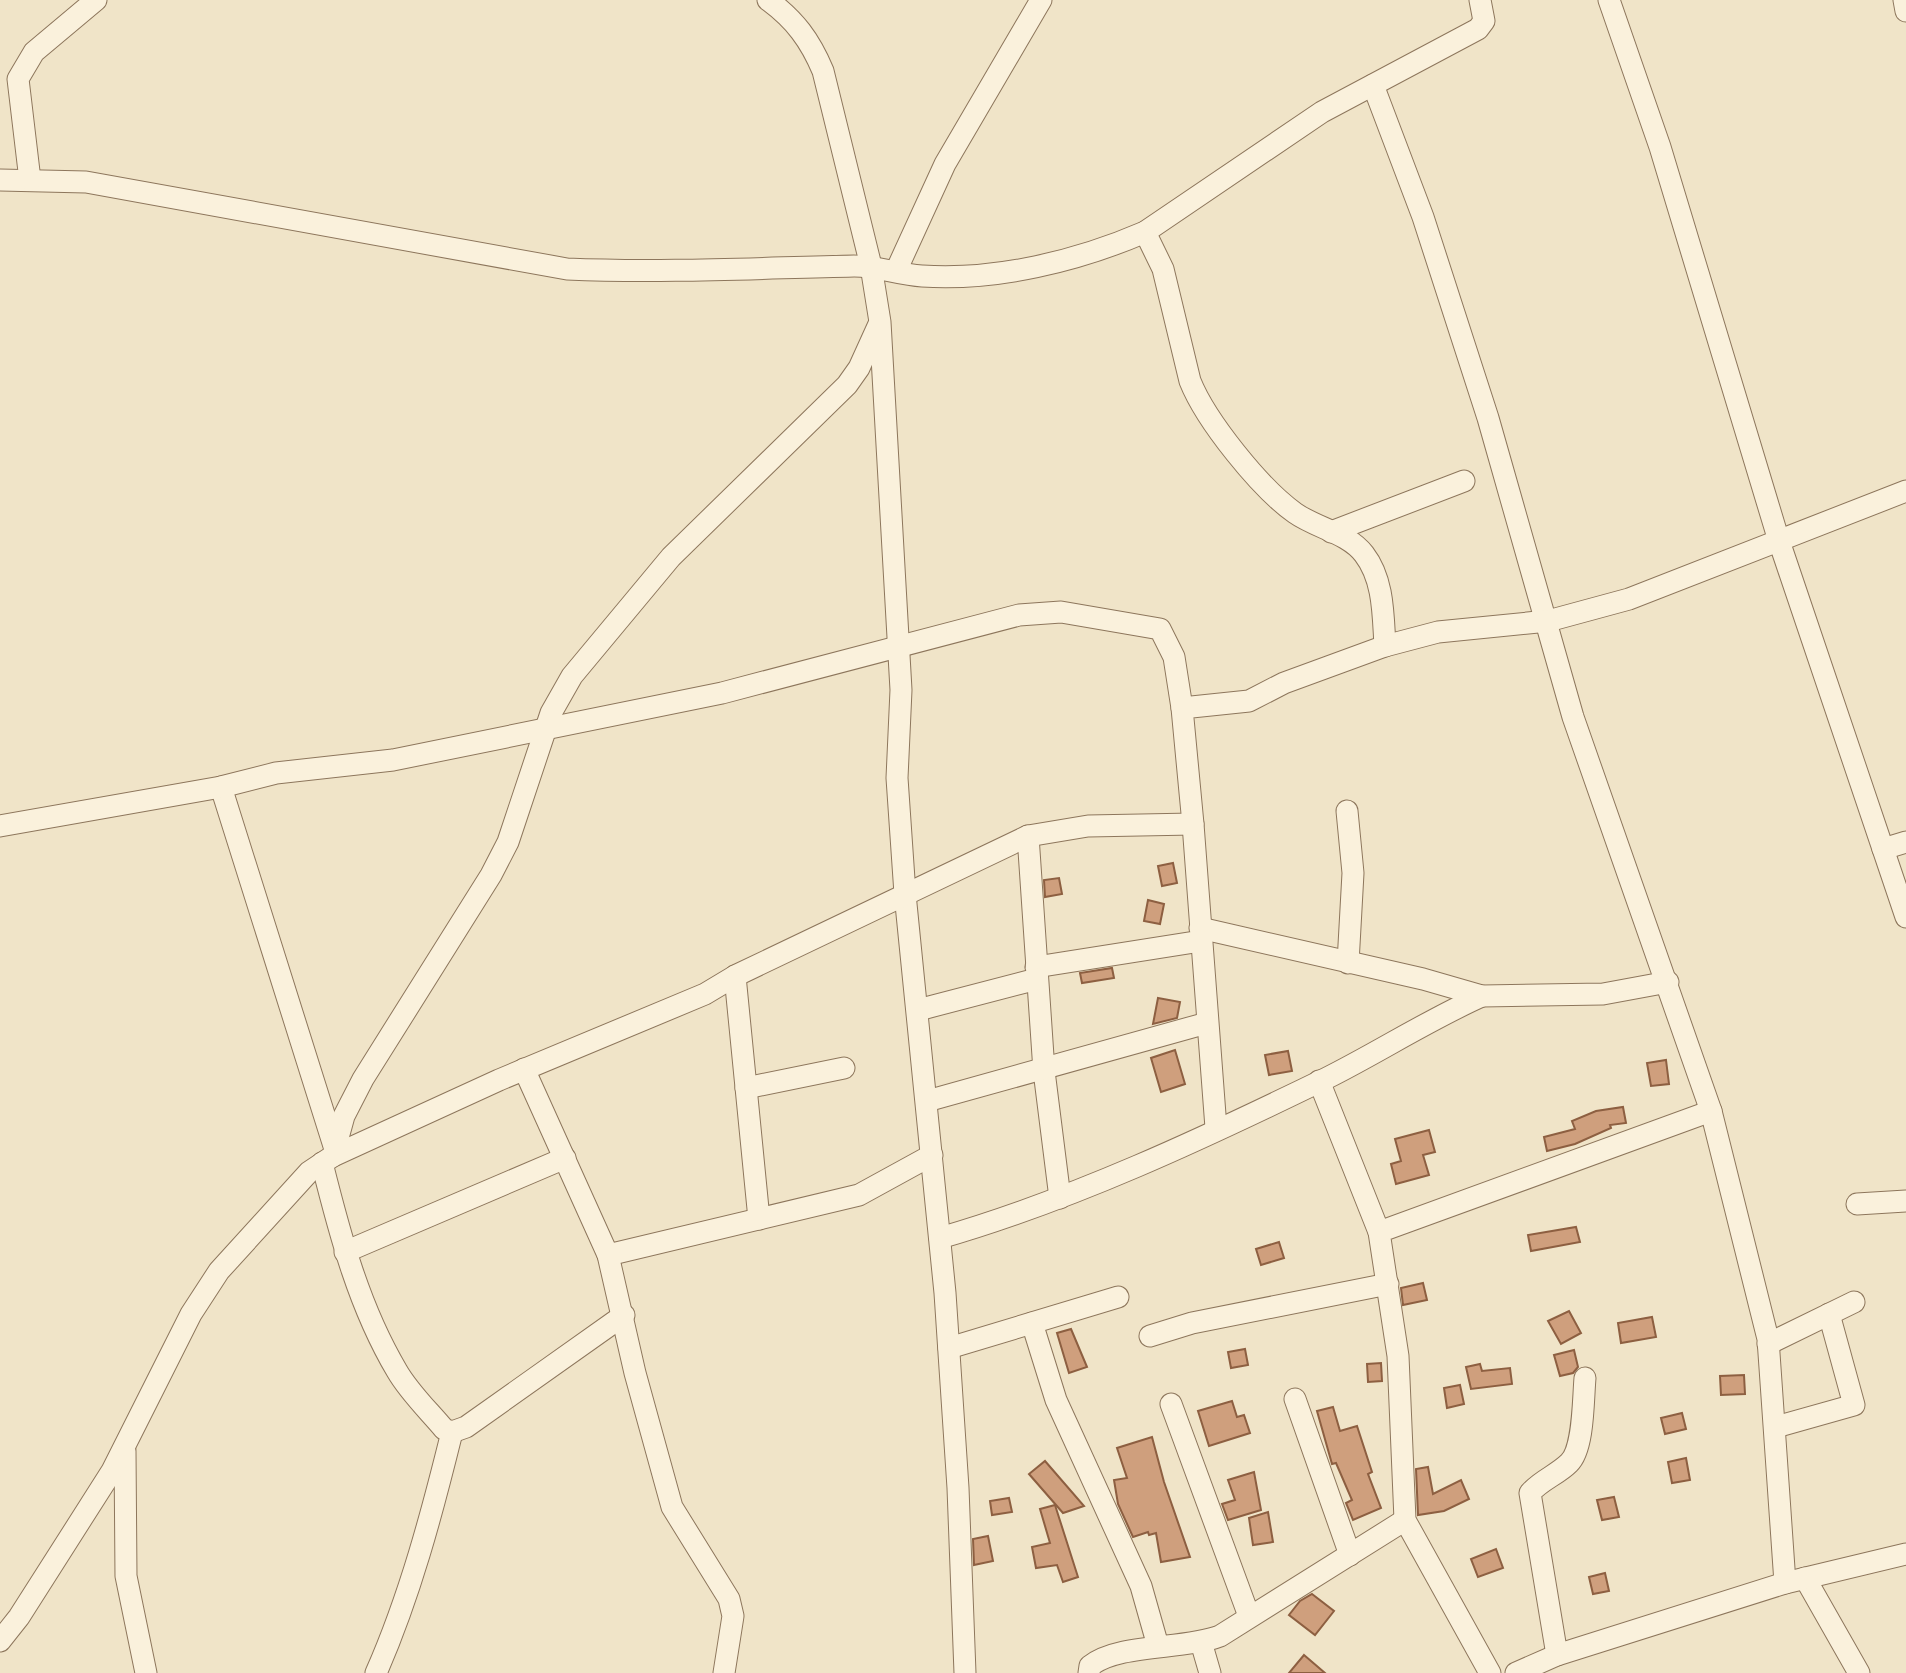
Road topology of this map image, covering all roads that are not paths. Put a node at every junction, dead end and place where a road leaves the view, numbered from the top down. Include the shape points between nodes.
1 (96, 0) edge
2 (768, 0) edge
3 (1041, 0) edge
4 (1480, 0) edge
5 (1609, 0) edge
6 (1904, 0) edge
7 (1906, 11) edge
8 (1373, 85) junction
9 (0, 180) edge
10 (30, 180) junction
11 (1145, 232) junction
12 (871, 266) junction
13 (895, 271) junction
14 (880, 323) junction
15 (1464, 481) dead end
16 (1906, 491) edge
17 (1331, 532) junction
18 (1779, 541) junction
19 (1548, 621) junction
20 (1385, 646) junction
21 (898, 648) junction
22 (1182, 708) junction
23 (545, 729) junction
24 (221, 787) junction
25 (1347, 811) dead end
26 (1193, 824) junction
27 (0, 826) edge
28 (1028, 836) junction
29 (1906, 842) edge
30 (1883, 849) junction
31 (905, 894) junction
32 (1906, 917) edge
33 (1200, 934) junction
34 (1348, 963) junction
35 (1036, 973) junction
36 (735, 976) junction
37 (1668, 982) junction
38 (1482, 996) junction
39 (918, 1010) junction
40 (1208, 1023) junction
41 (844, 1068) dead end
42 (524, 1069) junction
43 (1044, 1071) junction
44 (1319, 1081) junction
45 (746, 1088) junction
46 (927, 1101) junction
47 (1711, 1111) junction
48 (1216, 1128) junction
49 (330, 1155) junction
50 (932, 1155) junction
51 (565, 1158) junction
52 (1060, 1198) junction
53 (1906, 1201) edge
54 (1857, 1204) dead end
55 (759, 1219) junction
56 (1379, 1232) junction
57 (940, 1238) junction
58 (345, 1252) junction
59 (608, 1255) junction
60 (1388, 1284) junction
61 (1118, 1297) dead end
62 (1854, 1302) dead end
63 (1829, 1314) junction
64 (624, 1315) junction
65 (1031, 1323) junction
66 (1150, 1336) dead end
67 (1768, 1343) junction
68 (949, 1349) junction
69 (1585, 1378) dead end
70 (1294, 1399) dead end
71 (1171, 1404) dead end
72 (1776, 1427) junction
73 (452, 1432) junction
74 (125, 1446) junction
75 (1405, 1520) junction
76 (1350, 1555) junction
77 (1906, 1555) edge
78 (1795, 1581) junction
79 (1249, 1616) junction
80 (0, 1641) edge
81 (1201, 1642) junction
82 (1158, 1646) junction
83 (1557, 1655) junction
84 (146, 1673) edge
85 (376, 1673) edge
86 (724, 1673) edge
87 (965, 1673) edge
88 (1089, 1673) edge
89 (1210, 1673) edge
90 (1490, 1673) edge
91 (1516, 1673) edge
92 (1859, 1673) edge

1 - 10 street via 34,52 18,79
2 - 12 street via 793,18 818,60
3 - 13 street via 945,164
4 - 8 street via 1483,26
5 - 18 street via 1660,147
6 - 7 street
8 - 11 street via 1322,112
8 - 19 street via 1423,216
9 - 10 street
10 - 12 street via 86,182 567,269 632,272
11 - 13 street via 1118,244 980,276
11 - 17 street via 1163,269 1197,398 1264,485 1296,514
12 - 13 street
12 - 14 street
14 - 21 street
14 - 23 street via 847,385 671,557 572,676
15 - 17 street
16 - 18 street
17 - 20 street via 1364,554 1377,577
18 - 19 street via 1629,599
18 - 30 street
19 - 20 street via 1438,632
19 - 37 street via 1573,717
20 - 22 street via 1284,683 1249,701
21 - 22 street via 979,624 1051,613 1155,627 1163,633 1174,657
21 - 23 street via 783,679
21 - 31 street via 897,778
22 - 26 street
23 - 24 street via 393,760 276,773
23 - 49 street via 502,853 363,1079
24 - 27 street
24 - 49 street
25 - 34 street via 1353,873
26 - 28 street via 1087,826
26 - 33 street
28 - 31 street
28 - 35 street
29 - 30 street
30 - 32 street
31 - 36 street
31 - 39 street
33 - 34 street
33 - 35 street
33 - 40 street
34 - 38 street
35 - 39 street
35 - 43 street
36 - 42 street via 705,994
36 - 45 street
37 - 38 street via 1603,994
37 - 47 street
38 - 44 street
39 - 46 street
40 - 43 street
40 - 48 street
41 - 45 street
42 - 49 street
42 - 51 street
43 - 46 street
43 - 52 street
44 - 48 street
44 - 56 street
45 - 55 street
46 - 50 street
47 - 56 street
47 - 67 street
48 - 52 street
49 - 58 street
49 - 74 street via 296,1184 219,1271 191,1314
50 - 55 street via 866,1192
50 - 57 street
51 - 58 street
51 - 59 street
52 - 57 street
53 - 54 street
55 - 59 street
56 - 60 street
57 - 68 street
58 - 73 street via 398,1372 444,1429
59 - 64 street
60 - 66 street via 1192,1323
60 - 75 street via 1402,1398
61 - 65 street
62 - 63 street
63 - 67 street
63 - 72 street via 1854,1405
64 - 73 street via 466,1427
64 - 86 street via 672,1507 729,1599 733,1616
65 - 68 street
65 - 82 street via 1056,1400 1141,1586
67 - 72 street
68 - 87 street
69 - 83 street via 1578,1448 1571,1462 1530,1493
70 - 76 street
71 - 79 street
72 - 78 street
73 - 85 street via 431,1515
74 - 80 street via 19,1618
74 - 84 street via 126,1576
75 - 76 street
75 - 90 street
76 - 79 street
77 - 78 street
78 - 83 street
78 - 92 street
79 - 81 street via 1220,1636
81 - 82 street
81 - 89 street
82 - 88 street via 1101,1660 1090,1666
83 - 91 street

